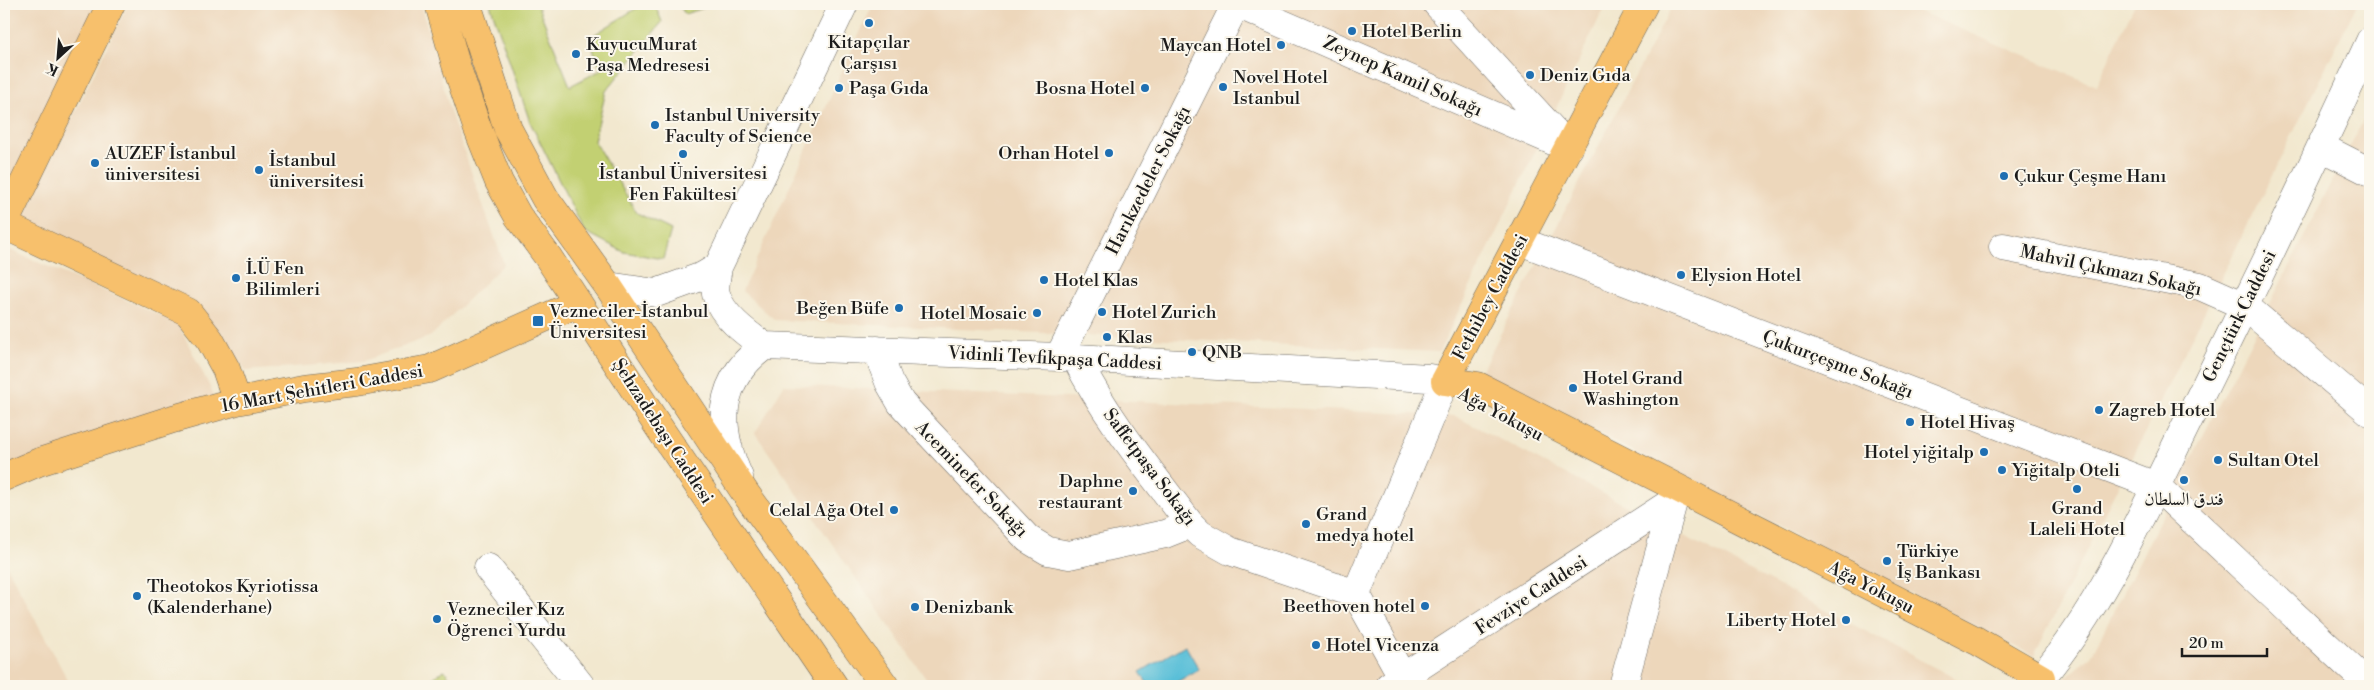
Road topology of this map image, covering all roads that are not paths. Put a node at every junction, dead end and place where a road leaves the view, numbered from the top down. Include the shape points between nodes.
1 (111, 4) edge
2 (439, 4) edge
3 (468, 4) edge
4 (844, 4) edge
5 (1237, 4) edge
6 (1438, 4) edge
7 (1644, 4) edge
8 (2370, 41) edge
9 (2321, 147) junction
10 (1569, 148) junction
11 (2370, 172) edge
12 (4, 224) edge
13 (1520, 241) junction
14 (2003, 247) dead end
15 (718, 267) junction
16 (608, 286) junction
17 (578, 303) junction
18 (2244, 306) junction
19 (764, 346) junction
20 (877, 350) junction
21 (1068, 358) junction
22 (1445, 381) junction
23 (237, 401) junction
24 (2370, 412) edge
25 (4, 477) edge
26 (2156, 486) junction
27 (746, 494) junction
28 (1675, 495) junction
29 (1190, 524) junction
30 (488, 568) dead end
31 (1356, 594) junction
32 (2037, 682) edge
33 (1395, 683) edge
34 (581, 686) edge
35 (834, 686) edge
36 (885, 686) edge
37 (1623, 686) edge
38 (2016, 686) edge
39 (2370, 686) edge

1 - 12 main road
2 - 17 main road, Şehzadebaşı Caddesi via 456,65 499,182 518,216
3 - 16 main road, Şehzadebaşı Caddesi via 508,129 545,198
4 - 15 street
5 - 10 street, Zeynep Kamil Sokağı
5 - 21 street, Harıkzedeler Sokağı
6 - 10 street
7 - 10 main road, Fethibey Caddesi
8 - 9 street, Gençtürk Caddesi
9 - 11 street
9 - 18 street, Gençtürk Caddesi
10 - 13 main road, Fethibey Caddesi
12 - 23 main road via 188,312 210,340 226,369
13 - 22 main road, Fethibey Caddesi
13 - 26 street, Çukurçeşme Sokağı
14 - 18 street, Mahvil Çıkmazı Sokağı via 2200,286
15 - 16 street via 694,280 656,293
15 - 19 street via 715,292 721,307
16 - 27 main road, Şehzadebaşı Caddesi
17 - 23 main road, 16 Mart Şehitleri Caddesi via 430,369
17 - 35 main road, Şehzadebaşı Caddesi
18 - 24 street, Mahvil Çıkmazı Sokağı
18 - 26 street, Gençtürk Caddesi
19 - 20 street, Vidinli Tevfikpaşa Caddesi
19 - 27 street via 750,356 736,373 726,392 723,411 734,467
20 - 21 street, Vidinli Tevfikpaşa Caddesi
20 - 29 street, Aceminefer Sokağı via 901,403 1028,539 1048,550 1069,555 1165,534
21 - 22 street, Vidinli Tevfikpaşa Caddesi
21 - 29 street, Saffetpaşa Sokağı
22 - 28 main road, Ağa Yokuşu via 1458,394
22 - 31 street, Fethibey Caddesi
23 - 25 main road, 16 Mart Şehitleri Caddesi via 39,462
26 - 32 street, Gençtürk Caddesi via 2099,595 2063,651
26 - 39 street
27 - 36 main road, Şehzadebaşı Caddesi
28 - 32 main road, Ağa Yokuşu via 1977,641
28 - 33 street, Fevziye Caddesi
28 - 37 street
28 - 38 main road, Ağa Yokuşu via 1976,660
29 - 31 street, Saffetpaşa Sokağı via 1230,552
30 - 34 street
31 - 33 street

